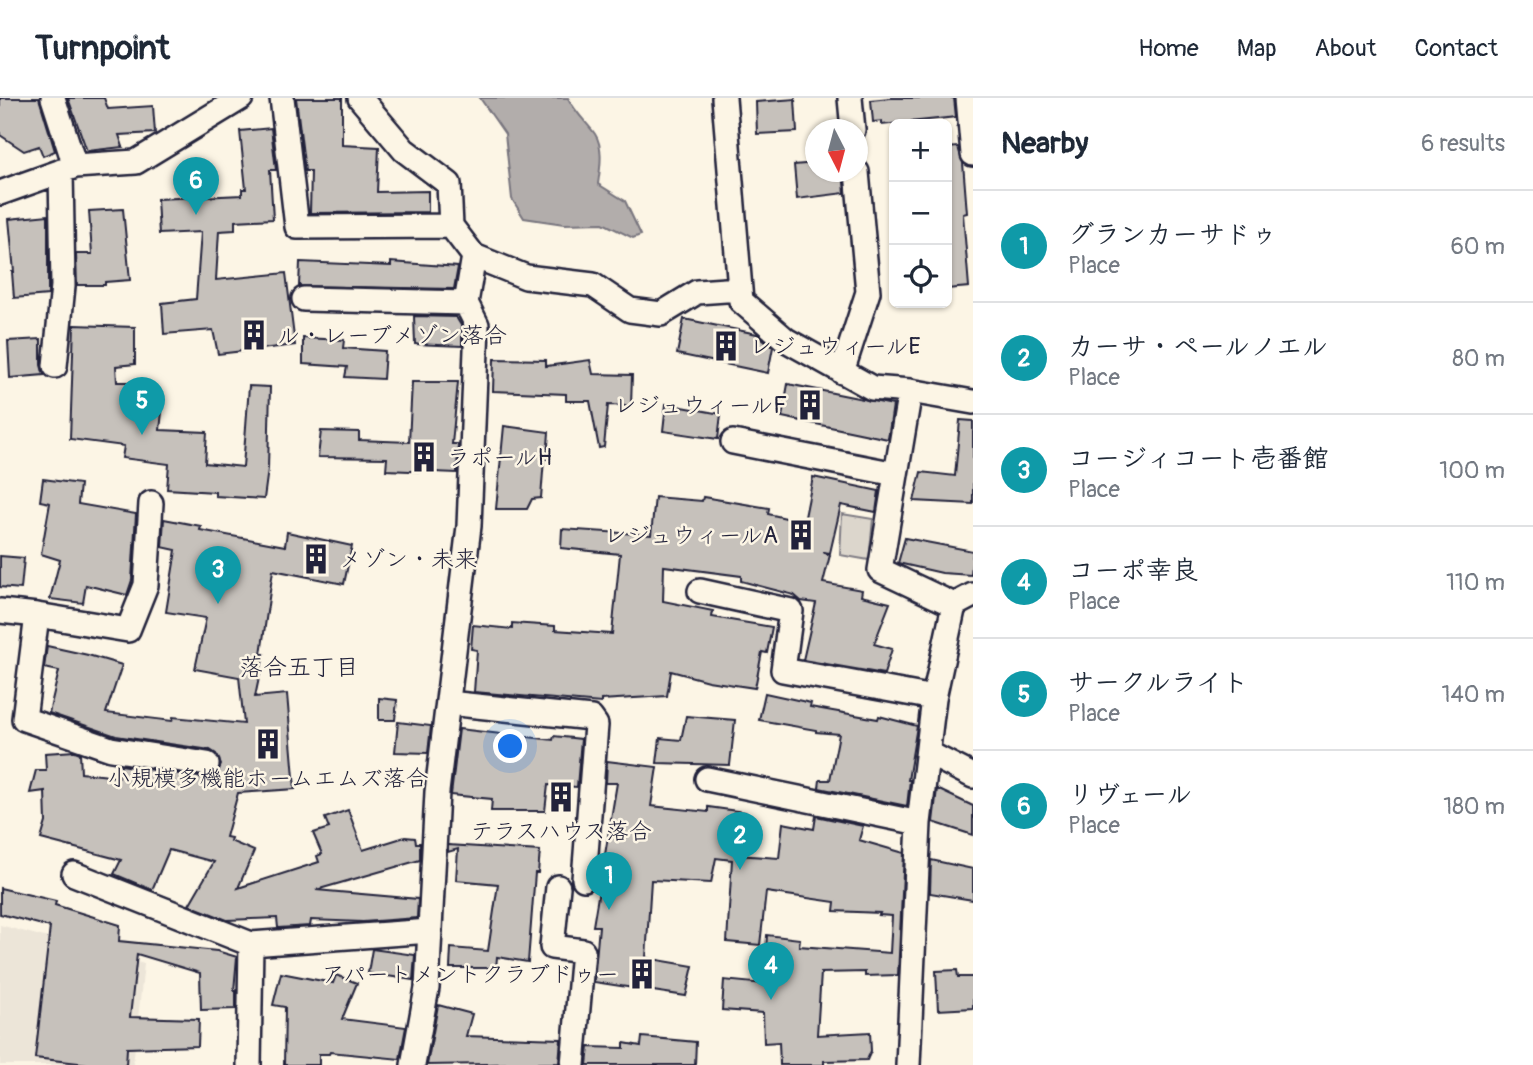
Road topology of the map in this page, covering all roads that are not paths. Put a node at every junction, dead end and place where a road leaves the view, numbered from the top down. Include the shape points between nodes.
1 (53, 98) edge
2 (241, 98) edge
3 (282, 98) edge
4 (360, 98) edge
5 (724, 98) edge
6 (850, 98) edge
7 (968, 98) edge
8 (852, 119) edge
9 (973, 154) edge
10 (68, 169) junction
11 (858, 182) edge
12 (0, 193) edge
13 (451, 226) junction
14 (474, 256) junction
15 (740, 289) junction
16 (304, 299) dead end
17 (466, 303) junction
18 (55, 366) dead end
19 (842, 372) junction
20 (910, 391) junction
21 (973, 402) edge
22 (733, 442) dead end
23 (896, 474) junction
24 (151, 503) dead end
25 (700, 591) dead end
26 (964, 600) edge
27 (0, 611) edge
28 (37, 615) junction
29 (934, 698) junction
30 (448, 703) junction
31 (928, 753) junction
32 (207, 764) dead end
33 (973, 776) edge
34 (707, 779) dead end
35 (919, 823) junction
36 (74, 874) dead end
37 (584, 879) dead end
38 (558, 887) dead end
39 (430, 931) junction
40 (251, 944) junction
41 (249, 1065) edge
42 (413, 1065) edge
43 (573, 1065) edge
44 (908, 1065) edge

1 - 10 street
2 - 10 street via 136,162
3 - 13 street via 297,227
4 - 13 street via 404,150 449,184
5 - 15 street
6 - 8 street
7 - 9 street
10 - 12 street
10 - 18 street
11 - 19 street via 868,292
13 - 14 street
14 - 15 street via 526,277 593,285 629,310 661,313 697,292
14 - 17 street
15 - 19 street via 741,301 786,340
16 - 17 street
17 - 30 street via 477,325 469,526
19 - 20 street via 872,388
20 - 21 street
20 - 23 street
22 - 23 street
23 - 26 street via 880,570
24 - 28 street via 145,585 128,630
25 - 29 street via 791,611 783,670
26 - 29 street
27 - 28 street
28 - 32 street via 24,719 111,749
29 - 31 street
30 - 37 street via 591,718 596,725
30 - 39 street
31 - 33 street
31 - 35 street
34 - 35 street
35 - 44 street
36 - 40 street
38 - 43 street via 552,947 583,951
39 - 40 street
39 - 42 street via 427,988
40 - 41 street

